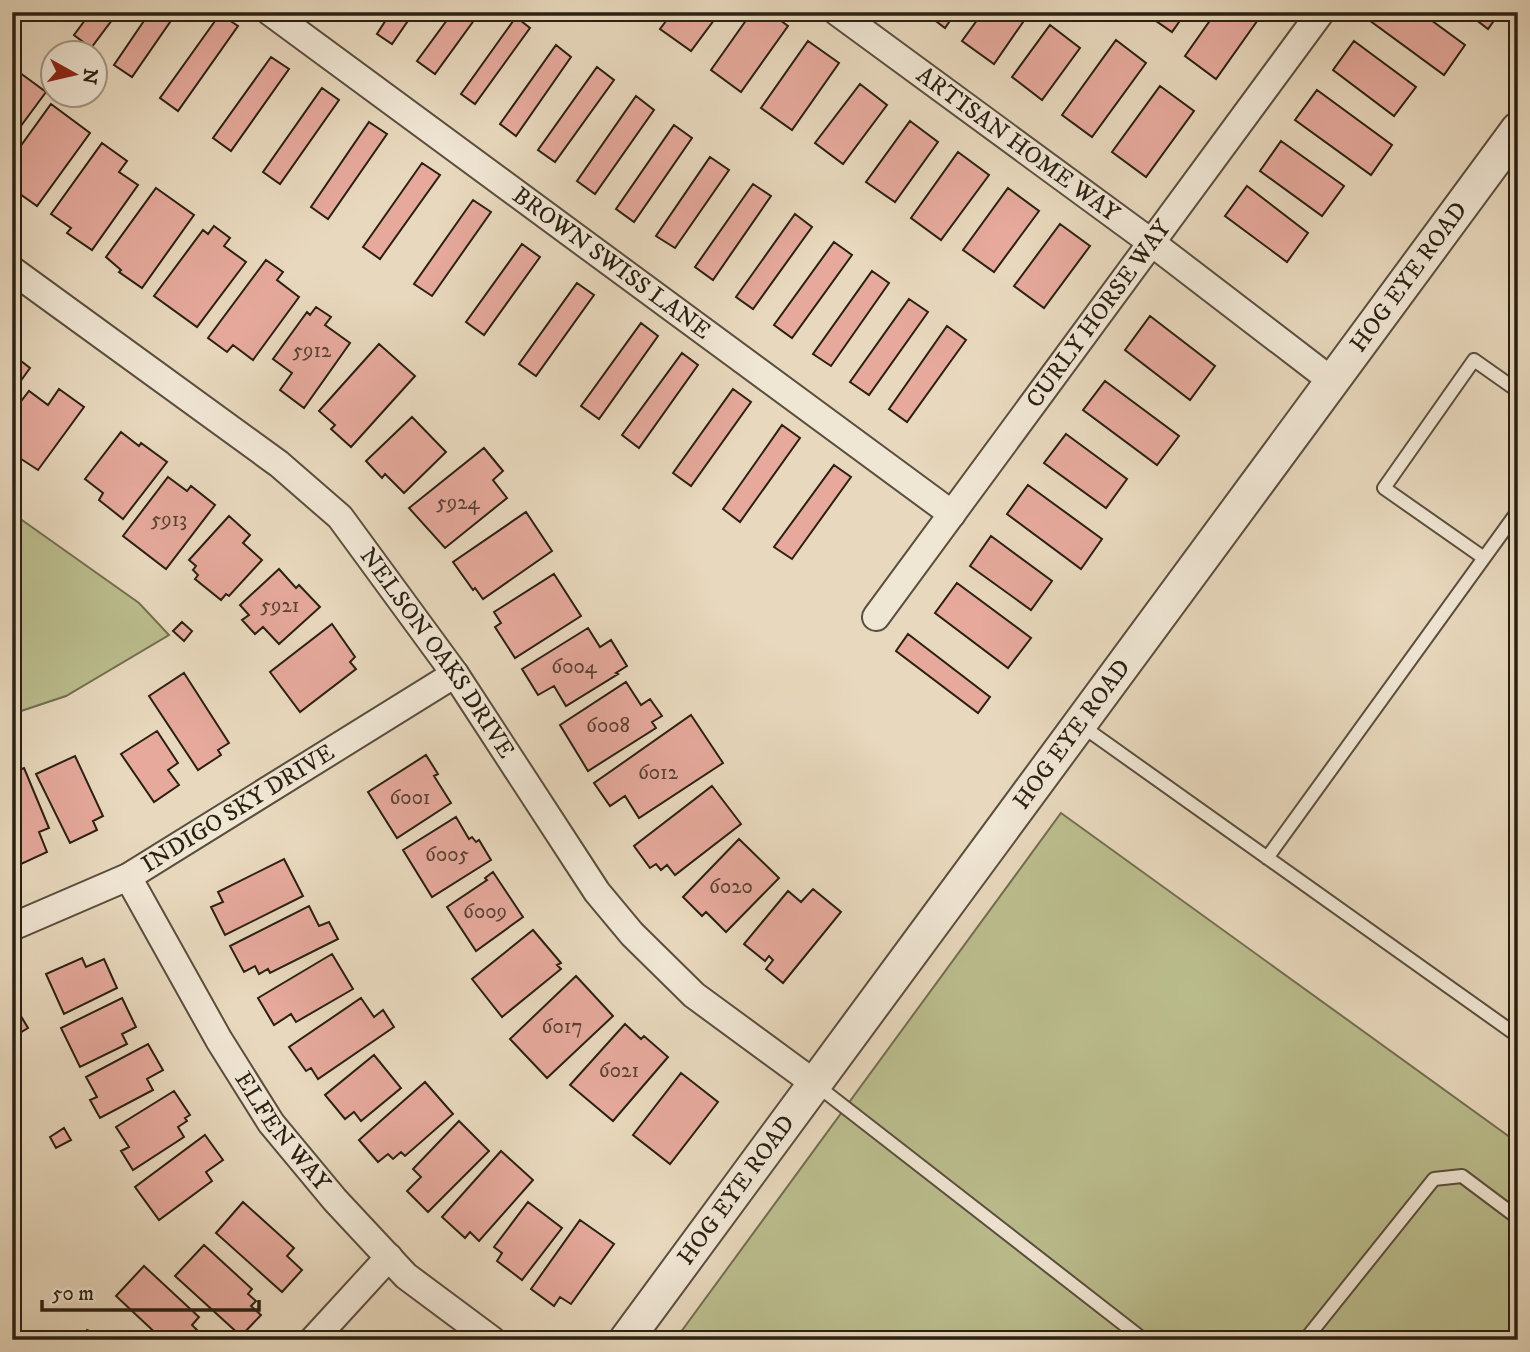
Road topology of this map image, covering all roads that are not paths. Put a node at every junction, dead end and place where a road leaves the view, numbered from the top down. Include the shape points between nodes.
1 (270, 12) edge
2 (837, 12) edge
3 (1321, 12) edge
4 (1518, 129) edge
5 (1152, 243) junction
6 (12, 270) edge
7 (1332, 381) junction
8 (1518, 391) edge
9 (1518, 511) edge
10 (952, 514) junction
11 (1484, 558) junction
12 (876, 617) dead end
13 (455, 674) junction
14 (1079, 724) junction
15 (1267, 858) junction
16 (128, 877) junction
17 (12, 927) edge
18 (1518, 1036) edge
19 (814, 1083) junction
20 (1518, 1218) edge
21 (388, 1257) junction
22 (313, 1340) edge
23 (492, 1340) edge
24 (626, 1340) edge
25 (1144, 1340) edge
26 (1305, 1340) edge

1 - 10 street, BROWN SWISS LANE
2 - 5 street, ARTISAN HOME WAY
3 - 5 street, CURLY HORSE WAY
4 - 7 street, HOG EYE ROAD
5 - 7 street, ARTISAN HOME WAY
5 - 10 street, CURLY HORSE WAY
6 - 13 street, NELSON OAKS DRIVE via 279,464 340,517
7 - 14 street, HOG EYE ROAD
8 - 11 lane via 1474,360 1384,488
9 - 11 lane
10 - 12 street, CURLY HORSE WAY
11 - 15 lane
13 - 16 street, INDIGO SKY DRIVE
13 - 19 street, NELSON OAKS DRIVE via 597,892 632,934 694,995
14 - 15 lane
14 - 19 street, HOG EYE ROAD
15 - 18 lane
16 - 17 street, INDIGO SKY DRIVE
16 - 21 street, ELFEN WAY via 271,1123
19 - 24 street, HOG EYE ROAD
19 - 25 lane
20 - 26 lane via 1462,1176 1434,1179
21 - 22 street
21 - 23 street, ELFEN WAY via 406,1276

